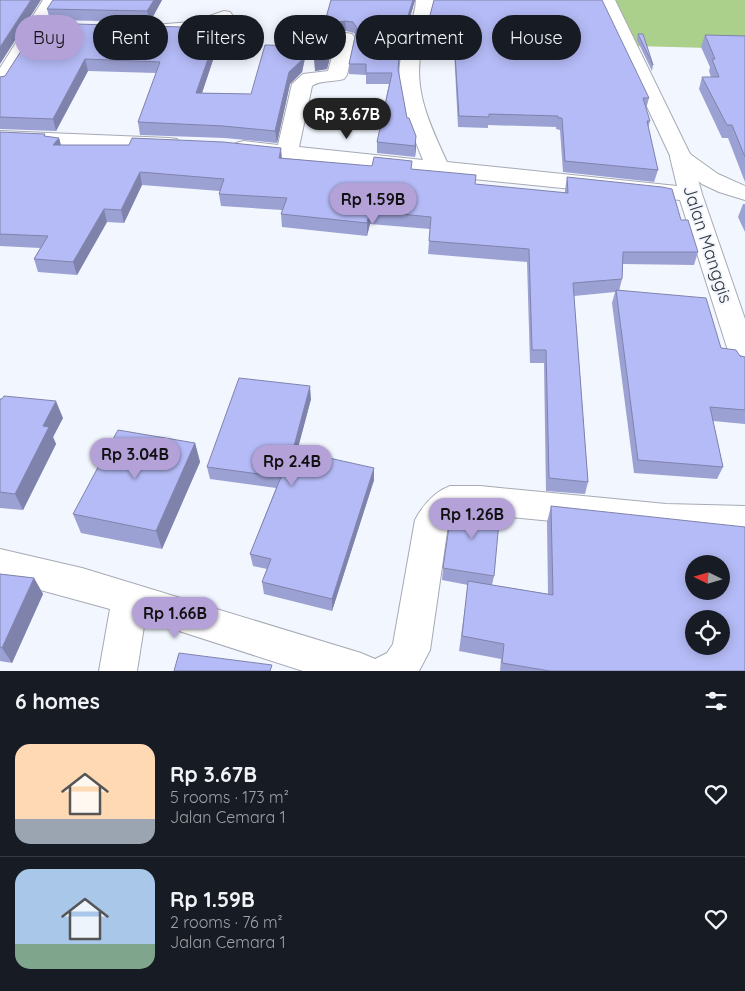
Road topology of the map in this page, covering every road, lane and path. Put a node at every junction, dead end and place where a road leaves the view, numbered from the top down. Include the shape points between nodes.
1 (52, 0) edge
2 (425, 0) edge
3 (606, 0) edge
4 (43, 15) edge
5 (15, 57) edge
6 (341, 60) edge
7 (2, 77) edge
8 (0, 137) edge
9 (187, 144) edge
10 (225, 146) edge
11 (287, 153) junction
12 (682, 157) junction
13 (438, 168) junction
14 (745, 193) edge
15 (690, 194) junction
16 (745, 360) edge
17 (745, 520) edge
18 (0, 564) edge
19 (130, 599) junction
20 (118, 671) edge
21 (362, 671) edge
22 (389, 671) edge

1 - 4 street
2 - 13 street via 411,55 410,92 412,107
3 - 12 street, Jalan Manggis
5 - 7 street
6 - 11 street via 337,76 313,77 302,84
8 - 9 street
10 - 11 street
11 - 13 street
12 - 14 street, Jalan Manggis via 708,178
12 - 15 street, Jalan Manggis
13 - 15 street
15 - 16 street, Jalan Manggis
17 - 22 street via 666,518 450,500 432,520 411,650 398,670
18 - 19 street
19 - 20 street
19 - 21 street

